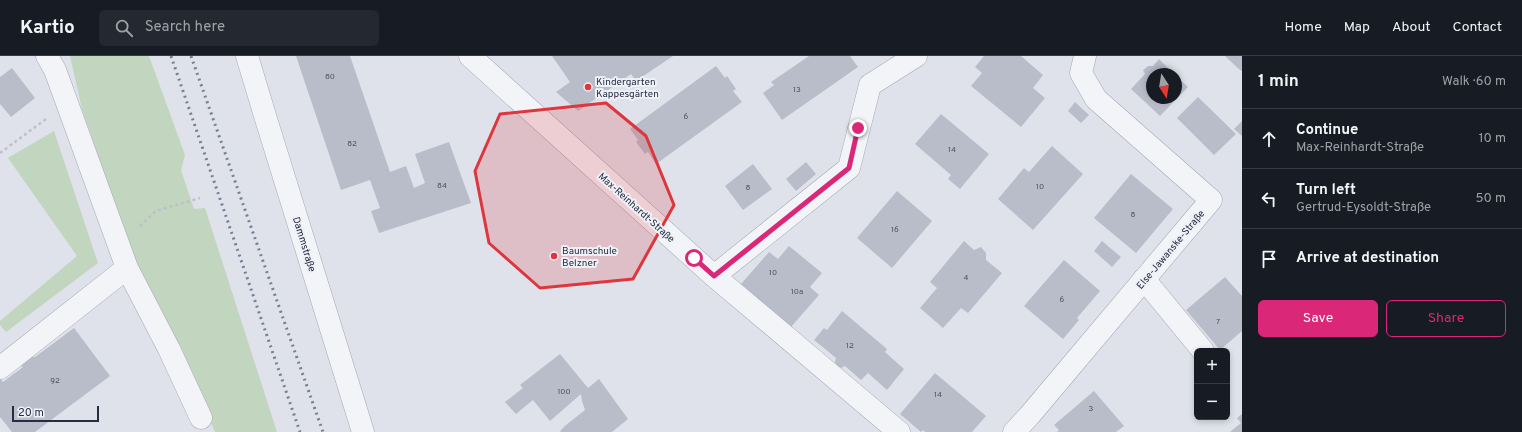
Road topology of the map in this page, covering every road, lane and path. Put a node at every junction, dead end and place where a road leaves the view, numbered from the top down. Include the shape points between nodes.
1 (47, 56) edge
2 (247, 56) edge
3 (470, 56) edge
4 (916, 56) edge
5 (1085, 56) edge
6 (26, 134) dead end
7 (0, 153) edge
8 (200, 198) dead end
9 (156, 211) dead end
10 (127, 268) junction
11 (714, 276) junction
12 (1144, 279) junction
13 (1201, 348) edge
14 (0, 368) edge
15 (201, 418) dead end
16 (896, 431) edge
17 (363, 432) edge
18 (1014, 432) edge

1 - 10 street via 55,70
2 - 17 street, Dammstraße
3 - 11 street, Max-Reinhardt-Straße
4 - 11 street via 870,85 849,168
5 - 12 street, Else-Jawanske-Straße via 1081,73 1096,99 1211,200
6 - 7 path
8 - 9 path
10 - 14 street
10 - 15 street
11 - 16 street, Max-Reinhardt-Straße
12 - 13 street
12 - 18 street, Else-Jawanske-Straße

